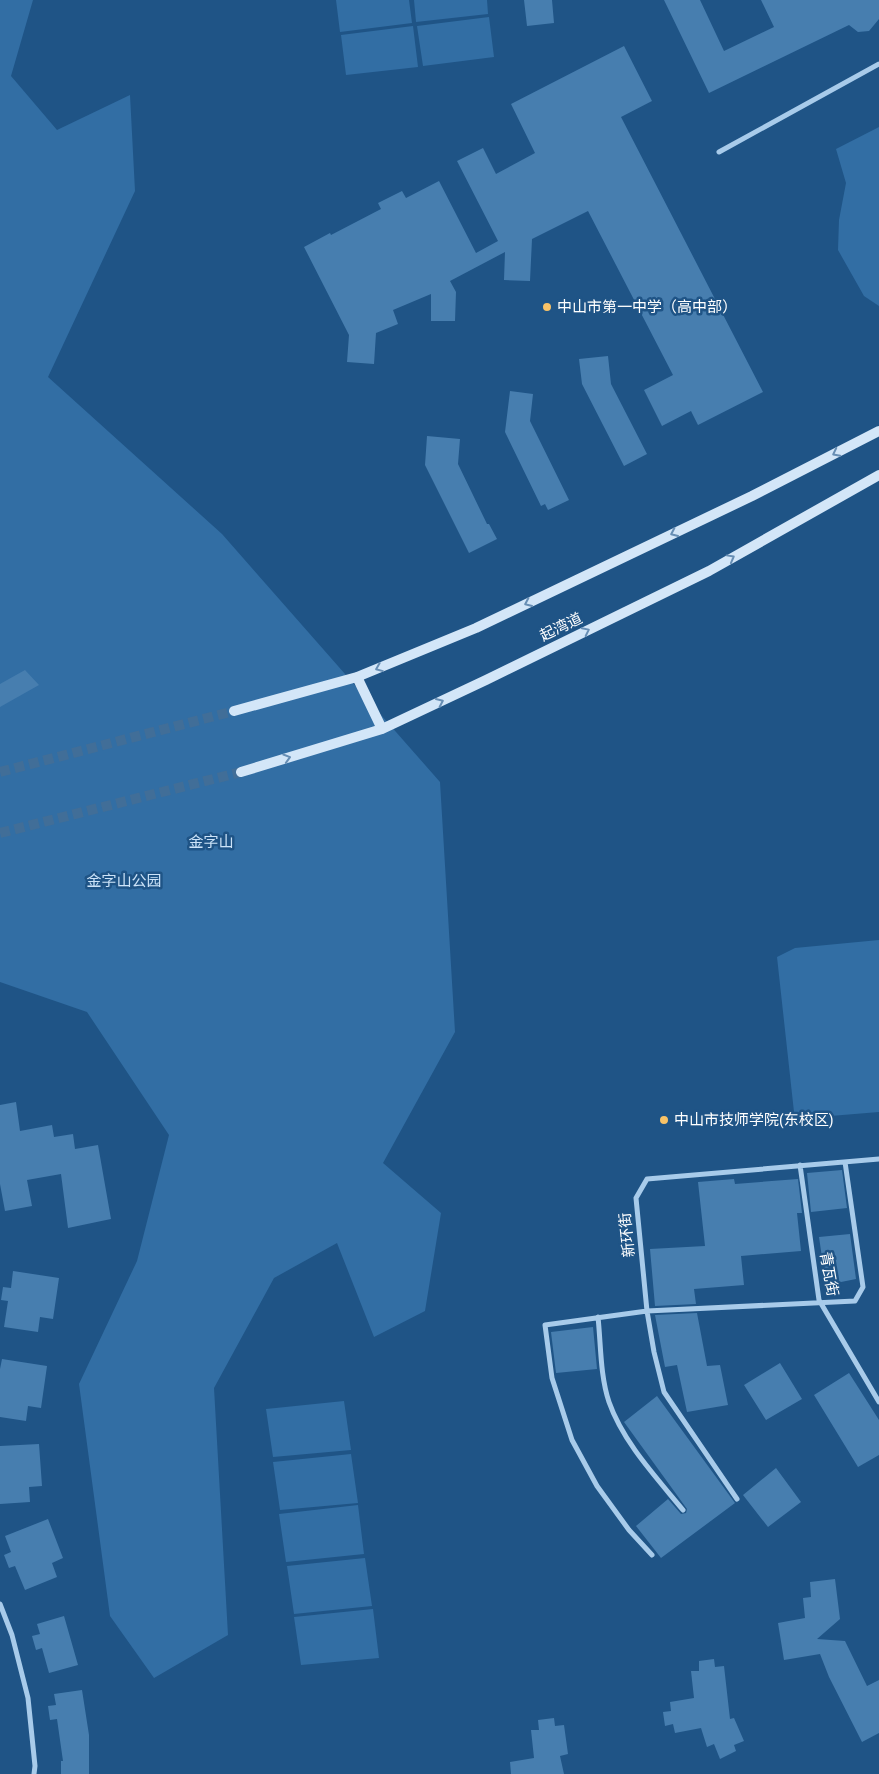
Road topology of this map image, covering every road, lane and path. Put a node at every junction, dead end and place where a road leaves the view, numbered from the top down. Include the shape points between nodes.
1 (879, 64) edge
2 (720, 152) dead end
3 (879, 431) edge
4 (879, 475) edge
5 (357, 677) junction
6 (234, 710) tunnel mouth
7 (382, 729) junction
8 (241, 772) tunnel mouth
9 (879, 1159) edge
10 (845, 1162) junction
11 (800, 1165) junction
12 (820, 1302) junction
13 (647, 1311) junction
14 (598, 1318) junction
15 (879, 1402) edge
16 (738, 1499) dead end
17 (682, 1510) dead end
18 (652, 1554) dead end
19 (0, 1604) edge
20 (34, 1774) edge

1 - 2 street
3 -> 5 main road via 752,496 476,628
7 -> 4 main road, 起湾道 via 710,571
5 - 6 main road
5 - 7 main road
8 -> 7 main road, 起湾道
9 - 10 street, 新环街
10 - 11 street, 新环街
10 - 12 street via 863,1287 855,1301
11 - 12 street, 青瓦街
11 - 13 street, 新环街 via 647,1179 636,1198
12 - 13 street
12 - 15 street, 青瓦街
13 - 14 street
13 - 16 street, 新环街 via 664,1392
14 - 17 street via 603,1375 609,1401 626,1435
14 - 18 street via 545,1325 552,1378 572,1440 597,1486 629,1530
19 - 20 street via 12,1635 28,1698

